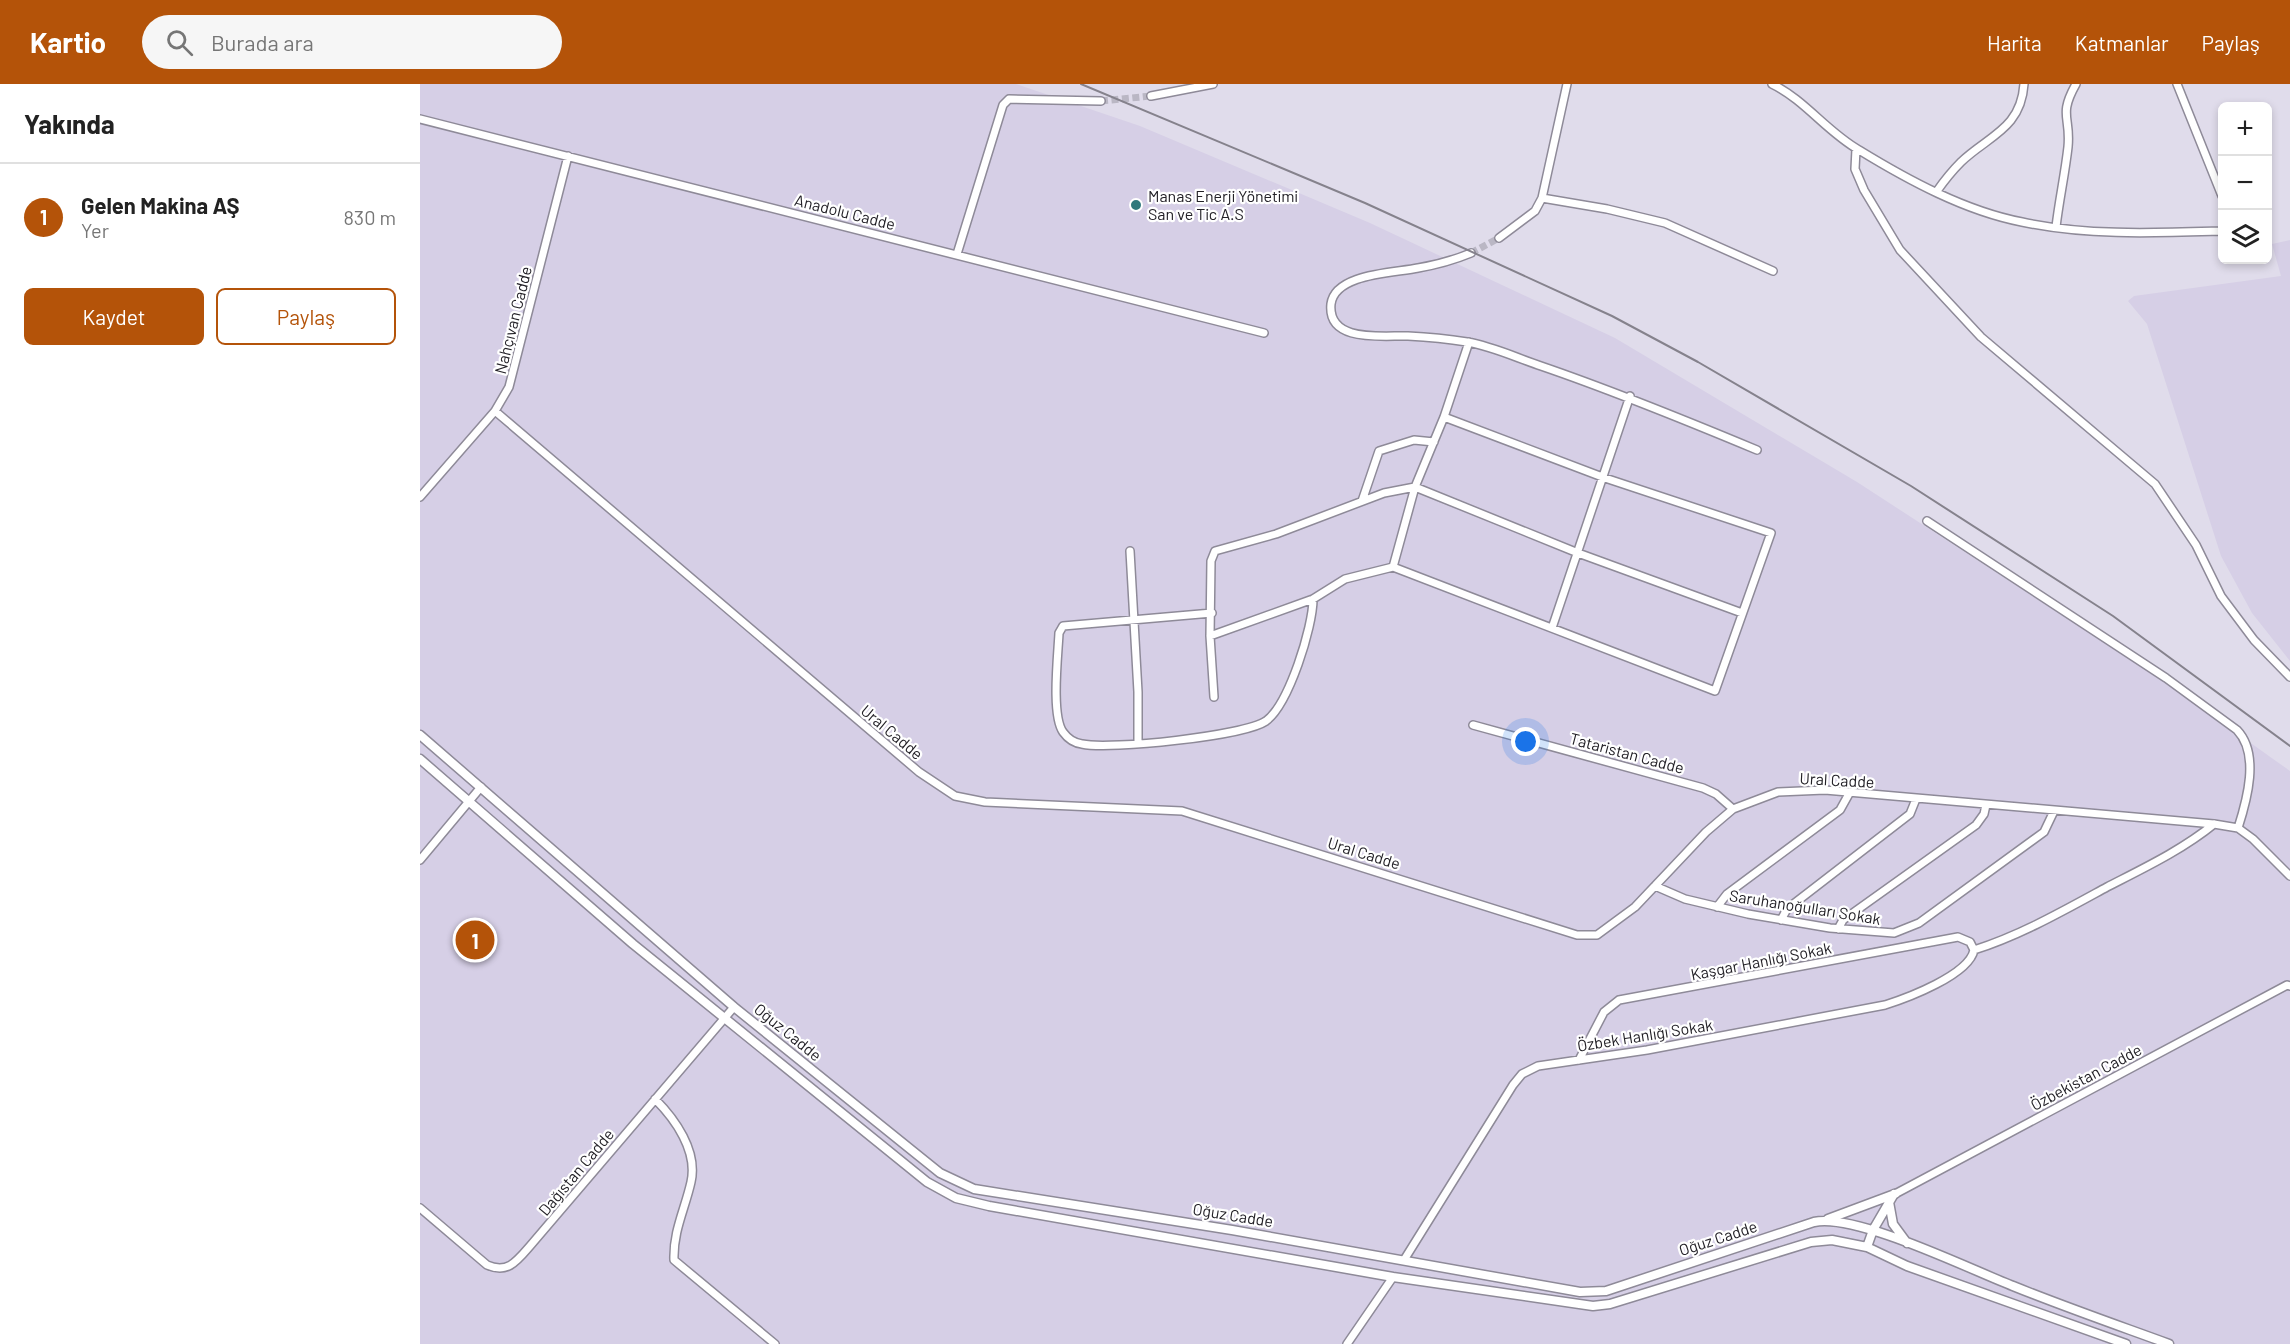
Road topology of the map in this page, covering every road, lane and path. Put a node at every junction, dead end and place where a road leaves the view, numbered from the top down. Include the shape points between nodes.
1 (1213, 84) edge
2 (1567, 84) edge
3 (1772, 84) edge
4 (2024, 84) edge
5 (2076, 84) edge
6 (2177, 84) edge
7 (1151, 96) tunnel mouth
8 (1101, 101) tunnel mouth
9 (420, 119) edge
10 (1856, 149) junction
11 (568, 156) junction
12 (2218, 184) edge
13 (1937, 191) junction
14 (1542, 198) junction
15 (2056, 228) junction
16 (2218, 231) edge
17 (1500, 238) tunnel mouth
18 (957, 254) junction
19 (1471, 254) tunnel mouth
20 (1773, 271) dead end
21 (1264, 333) dead end
22 (1469, 342) junction
23 (1630, 396) junction
24 (495, 411) junction
25 (1444, 417) junction
26 (1434, 442) junction
27 (1757, 450) dead end
28 (1605, 478) junction
29 (1415, 488) junction
30 (420, 497) edge
31 (1362, 501) junction
32 (1927, 520) dead end
33 (1130, 551) dead end
34 (1578, 553) junction
35 (1393, 567) junction
36 (1312, 599) junction
37 (1212, 613) junction
38 (1742, 613) junction
39 (1134, 621) junction
40 (1552, 628) junction
41 (1210, 636) junction
42 (2290, 677) edge
43 (1214, 697) dead end
44 (1473, 725) dead end
45 (420, 735) edge
46 (1138, 744) junction
47 (420, 759) edge
48 (481, 787) junction
49 (1850, 792) junction
50 (1916, 799) junction
51 (470, 801) junction
52 (1986, 805) junction
53 (1733, 809) junction
54 (2054, 811) junction
55 (2214, 824) junction
56 (2238, 828) junction
57 (420, 860) edge
58 (2290, 876) edge
59 (1655, 886) junction
60 (1717, 907) junction
61 (1780, 920) junction
62 (1838, 929) junction
63 (1974, 950) junction
64 (2290, 976) edge
65 (2289, 985) edge
66 (734, 1007) junction
67 (724, 1019) junction
68 (1579, 1060) junction
69 (655, 1099) junction
70 (1894, 1194) junction
71 (1889, 1202) junction
72 (420, 1208) edge
73 (1822, 1221) junction
74 (1873, 1230) junction
75 (1907, 1244) junction
76 (1868, 1247) junction
77 (1404, 1260) junction
78 (1393, 1277) junction
79 (776, 1344) edge
80 (1347, 1344) edge
81 (2126, 1344) edge
82 (2169, 1344) edge

1 - 7 street
2 - 14 street
3 - 10 street via 1786,91
4 - 13 street via 2009,125 1962,160
5 - 15 street via 2064,112 2068,145
6 - 12 street
8 - 18 street via 1009,99 1003,105
9 - 11 street, Anadolu Cadde
10 - 13 street
10 - 42 street via 1855,170 1900,250 1981,337 2155,484 2196,546 2221,596 2254,640
11 - 18 street, Anadolu Cadde
11 - 24 street, Nahçıvan Cadde via 509,387
13 - 15 street via 1980,210
14 - 17 street via 1535,211
14 - 20 street via 1607,208 1665,223
15 - 16 street via 2096,232
18 - 21 street, Anadolu Cadde
19 - 22 street via 1360,278 1334,294 1331,306 1334,320 1344,330 1361,336
22 - 23 street
22 - 25 street
23 - 27 street
23 - 28 street
24 - 30 street, Nahçıvan Cadde
24 - 59 street, Ural Cadde via 919,772 955,796 994,803 1182,811 1577,935 1597,934 1635,907
25 - 26 street
25 - 28 street
26 - 29 street
26 - 31 street via 1414,441 1379,451
28 - 34 street
28 - 38 street via 1771,533
29 - 31 street
29 - 34 street
29 - 35 street
31 - 37 street via 1276,534 1215,551 1211,561
32 - 56 street via 2166,678 2237,730 2250,758
33 - 39 street
34 - 38 street
34 - 40 street
35 - 36 street via 1345,579
35 - 40 street
36 - 41 street
36 - 46 street via 1311,622 1292,677 1267,720 1246,728
37 - 39 street
37 - 41 street
38 - 40 street via 1715,691
39 - 46 street
39 - 46 street via 1066,624 1061,628 1058,709 1061,728 1079,744
41 - 43 street
44 - 53 street, Tataristan Cadde via 1703,788
45 - 48 street, Oğuz Cadde
47 - 51 street, Oğuz Cadde
48 - 51 street
48 - 66 street, Oğuz Cadde
49 - 50 street, Ural Cadde
49 - 53 street, Ural Cadde via 1778,792
49 - 60 street via 1840,810 1727,894
50 - 52 street, Ural Cadde
50 - 61 street via 1910,814 1787,909
51 - 57 street
51 - 67 street, Oğuz Cadde
52 - 54 street, Ural Cadde
52 - 62 street via 1976,825 1843,920
53 - 59 street, Ural Cadde
54 - 55 street, Ural Cadde
54 - 62 street, Saruhanoğulları Sokak via 2044,832 1913,926 1887,934
55 - 56 street, Ural Cadde
55 - 63 street via 2197,838 2011,939
56 - 58 street
59 - 60 street, Saruhanoğulları Sokak
60 - 61 street, Saruhanoğulları Sokak
61 - 62 street, Saruhanoğulları Sokak
63 - 68 street, Özbek Hanlığı Sokak via 1971,959 1947,977 1885,1005
63 - 68 street, Kaşgar Hanlığı Sokak via 1970,942 1958,937 1619,1000 1604,1012
64 - 65 street
65 - 70 street, Özbekistan Cadde
66 - 67 street, Dağıstan Cadde
66 - 77 street, Oğuz Cadde via 940,1173 974,1189
67 - 69 street, Dağıstan Cadde
67 - 78 street, Oğuz Cadde via 927,1182 956,1198
68 - 77 street, Özbek Hanlığı Sokak via 1538,1066 1517,1079
69 - 72 street, Dağıstan Cadde via 519,1260 507,1269 487,1265
69 - 79 street via 679,1130 692,1164 674,1242 674,1260
70 - 71 street
70 - 73 street
71 - 74 street
71 - 75 street via 1893,1224
73 - 74 street, Oğuz Cadde
73 - 77 street, Oğuz Cadde via 1600,1293
74 - 75 street, Oğuz Cadde
74 - 76 street
75 - 82 street, Oğuz Cadde
76 - 78 street, Oğuz Cadde via 1832,1240 1811,1242 1593,1306
76 - 81 street, Oğuz Cadde via 1918,1270
77 - 78 street
78 - 80 street

